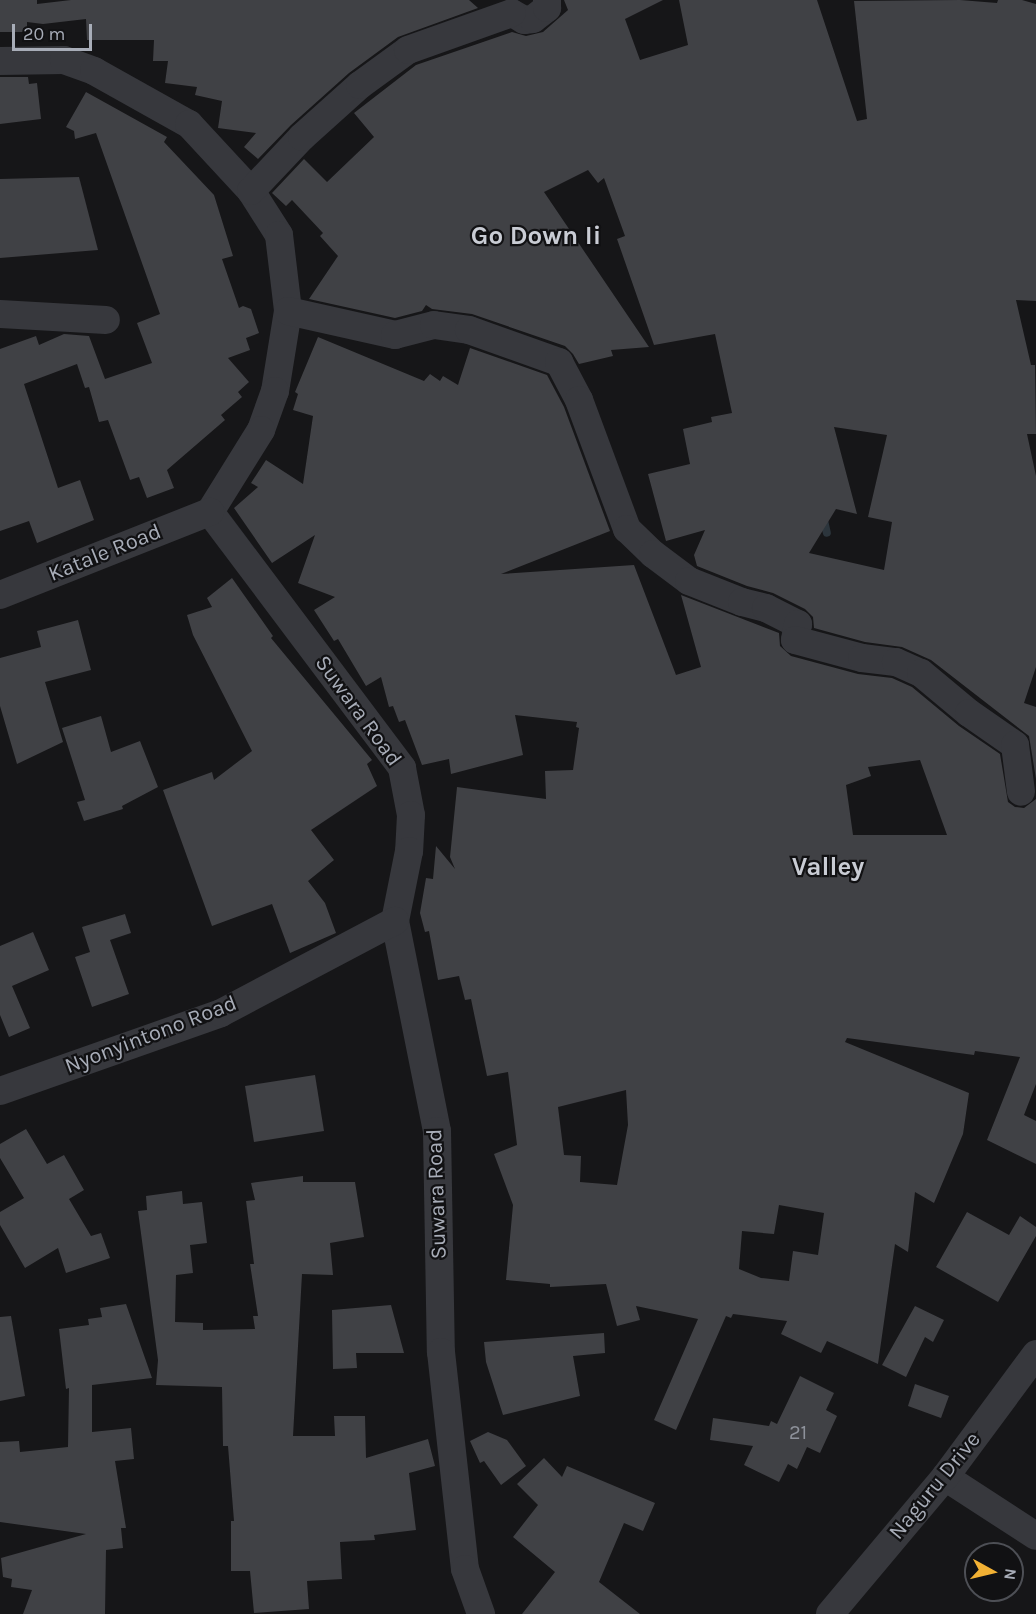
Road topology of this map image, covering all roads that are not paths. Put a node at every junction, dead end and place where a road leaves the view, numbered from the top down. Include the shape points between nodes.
1 (547, 0) edge
2 (512, 6) edge
3 (0, 61) edge
4 (251, 190) junction
5 (288, 311) junction
6 (0, 314) edge
7 (106, 320) dead end
8 (210, 512) junction
9 (0, 595) edge
10 (1021, 792) dead end
11 (395, 921) junction
12 (0, 1091) edge
13 (1036, 1354) edge
14 (945, 1477) junction
15 (1036, 1536) edge
16 (481, 1614) edge
17 (830, 1614) edge

1 - 2 street via 547,8 533,19 524,20
2 - 4 street via 408,50 360,85
3 - 4 street via 64,60 93,71 189,124
4 - 5 street via 279,235
5 - 8 street via 275,391 261,430
5 - 10 street via 395,335 434,325 469,330 559,362 579,400 627,529 653,554 689,581 766,608 798,624 795,640 862,658 896,662 921,673 1014,745
6 - 7 street
8 - 9 street, Katale Road
8 - 11 street, Suwara Road via 402,768 411,815 409,850
11 - 12 street, Nyonyintono Road via 221,1013
11 - 16 street, Suwara Road via 437,1131 442,1364 465,1569
13 - 14 street, Naguru Drive
14 - 15 street
14 - 17 street, Naguru Drive

